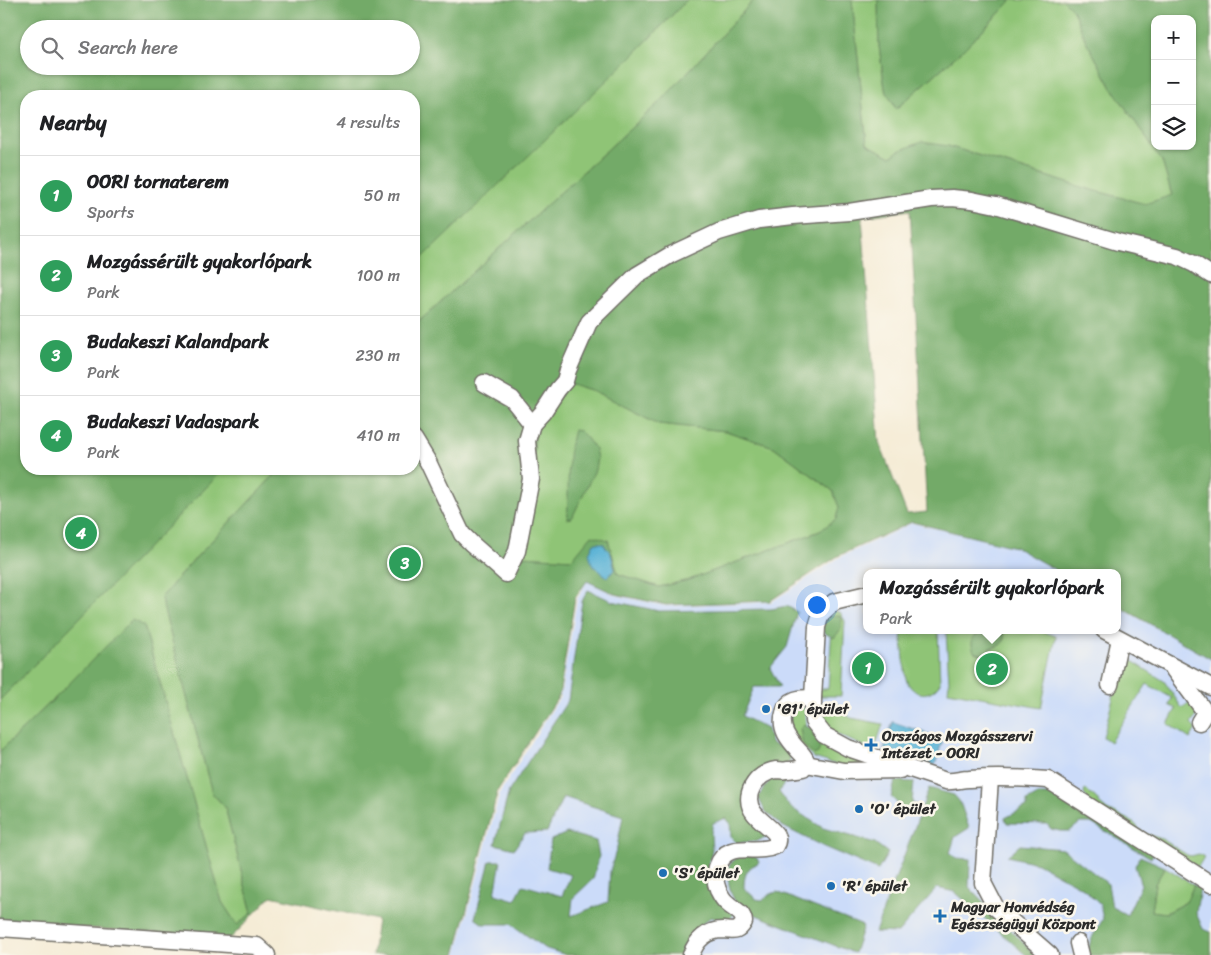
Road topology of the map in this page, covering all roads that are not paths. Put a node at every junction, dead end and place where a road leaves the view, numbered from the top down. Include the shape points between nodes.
1 (1211, 275) edge
2 (484, 383) dead end
3 (532, 424) junction
4 (420, 449) edge
5 (863, 595) edge
6 (1111, 634) edge
7 (1120, 639) junction
8 (1173, 668) junction
9 (1110, 685) dead end
10 (1211, 687) edge
11 (813, 698) junction
12 (1200, 722) dead end
13 (806, 764) junction
14 (912, 770) junction
15 (990, 779) junction
16 (1211, 884) edge
17 (0, 928) edge
18 (214, 949) edge
19 (259, 952) edge
20 (691, 955) edge
21 (1050, 955) edge

1 - 3 street via 1177,256 972,200 931,199 849,212 759,220 719,232 637,275 589,322 565,381
2 - 3 street via 512,399
3 - 4 street via 527,441 530,480 517,551 506,574 462,534
5 - 11 street via 834,602 821,614 817,627
6 - 7 street
7 - 8 street
7 - 9 street
8 - 10 street
8 - 12 street via 1203,709
11 - 13 street via 794,700 788,704 783,716 784,731
11 - 14 street via 813,721 824,735 848,748
13 - 14 street via 844,771
13 - 20 street via 803,768 776,770 754,782 749,800 752,812 774,832 777,841 770,849 737,849 723,858 716,873 718,890 725,902 741,913 744,922 738,930 711,932 701,938
14 - 15 street via 951,782
15 - 16 street via 1048,780
15 - 21 street via 990,831 983,883 996,908
17 - 18 street
18 - 19 street

